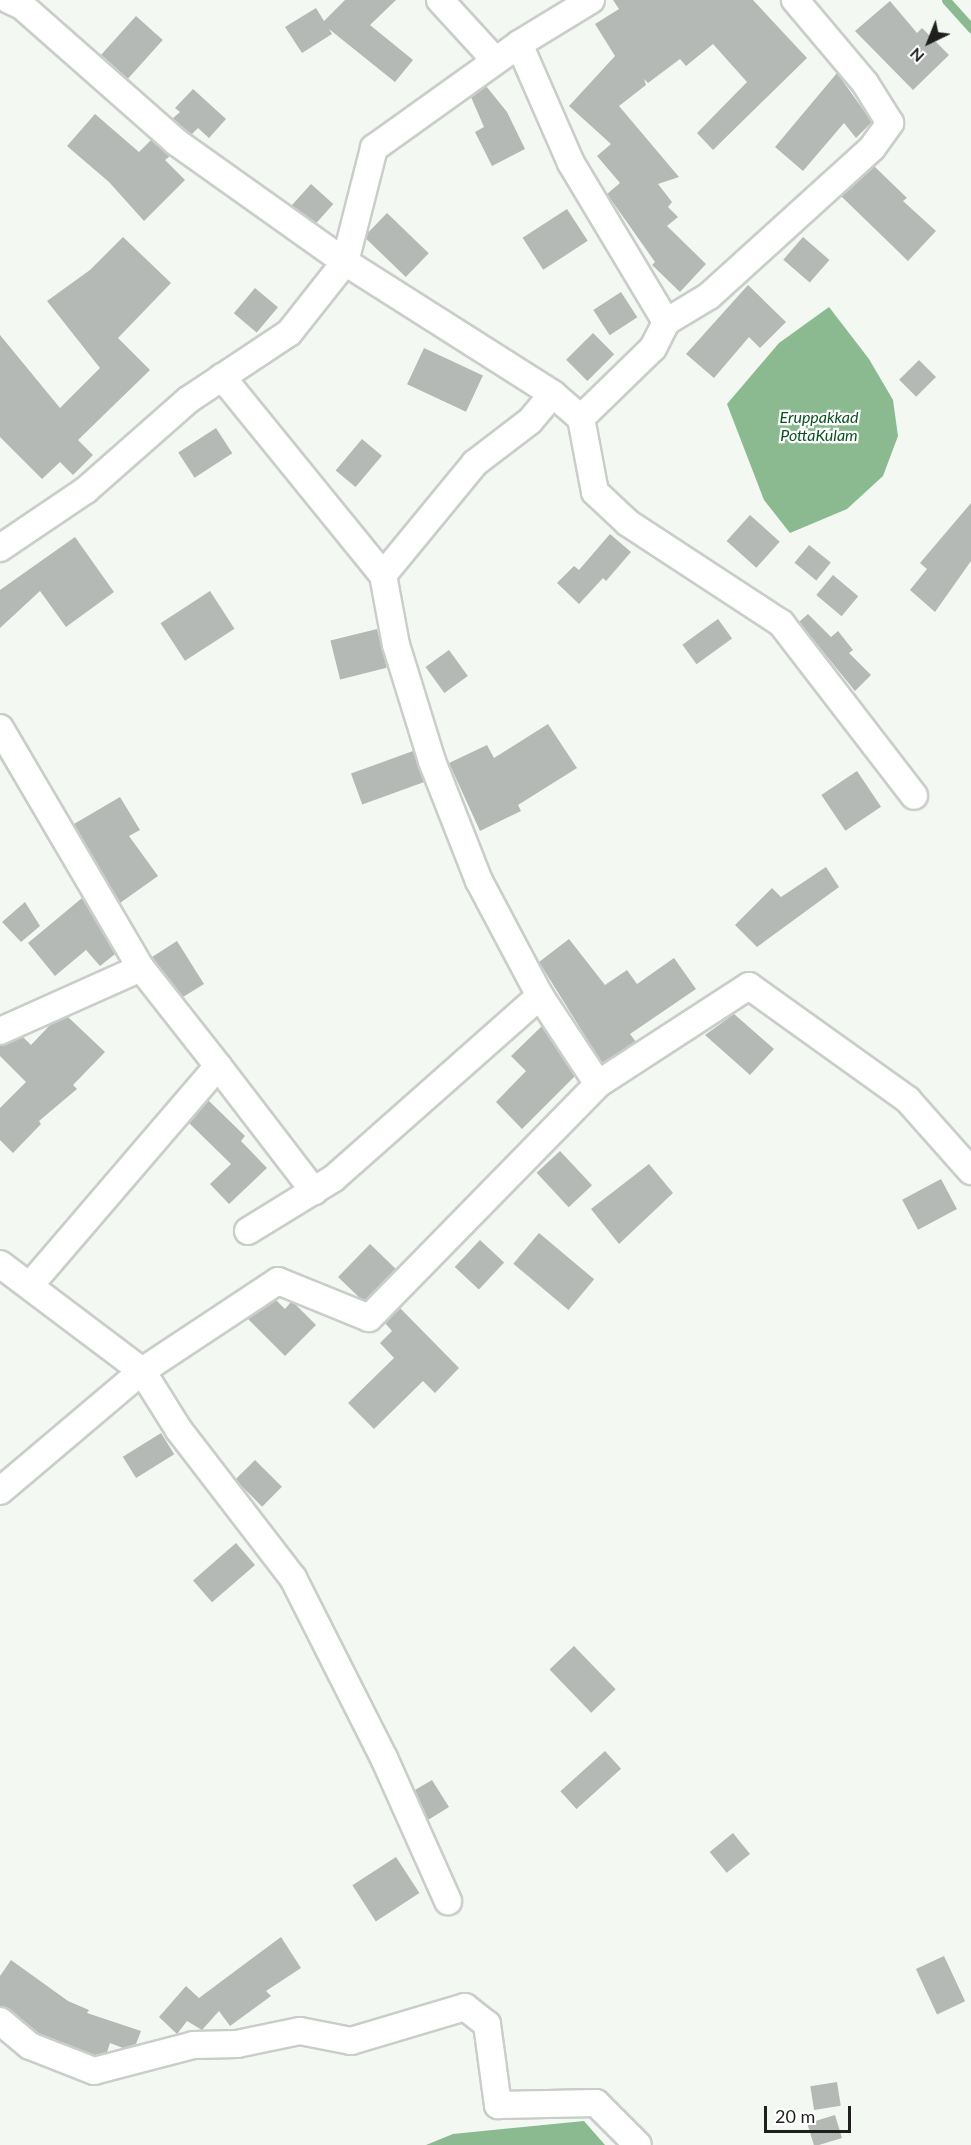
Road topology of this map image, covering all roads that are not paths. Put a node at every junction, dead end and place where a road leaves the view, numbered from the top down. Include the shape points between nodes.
1 (9, 0) edge
2 (440, 0) edge
3 (591, 0) edge
4 (795, 0) edge
5 (519, 44) junction
6 (494, 59) junction
7 (345, 262) junction
8 (666, 322) junction
9 (222, 377) junction
10 (554, 394) junction
11 (581, 418) junction
12 (0, 548) edge
13 (383, 575) junction
14 (0, 728) edge
15 (914, 796) dead end
16 (141, 968) junction
17 (540, 996) junction
18 (0, 1031) edge
19 (218, 1066) junction
20 (598, 1084) junction
21 (971, 1171) edge
22 (314, 1191) junction
23 (248, 1230) dead end
24 (0, 1264) edge
25 (30, 1284) junction
26 (142, 1371) junction
27 (0, 1491) edge
28 (448, 1901) dead end
29 (0, 2021) edge
30 (638, 2145) edge

1 - 7 street via 22,6 176,142
2 - 6 street
3 - 5 street
4 - 8 street via 866,83 890,123 872,148 709,296
5 - 6 street
5 - 8 street via 571,163
6 - 7 street via 374,148
7 - 9 street via 289,333
7 - 10 street
8 - 11 street via 653,348
9 - 12 street via 188,399 86,490
9 - 13 street
10 - 11 street
10 - 13 street via 530,421 475,463
11 - 15 street via 595,492 628,523 781,623
13 - 17 street via 396,645 432,761 479,881
14 - 16 street
16 - 18 street
16 - 19 street
17 - 20 street
17 - 22 street via 334,1178
19 - 22 street
19 - 25 street
20 - 21 street via 749,986 908,1101
20 - 26 street via 369,1318 278,1281
22 - 23 street
24 - 25 street
25 - 26 street
26 - 27 street
26 - 28 street via 179,1430 293,1578 384,1758
29 - 30 street via 30,2046 94,2070 194,2045 237,2043 300,2031 351,2041 465,2007 487,2024 498,2105 596,2103

